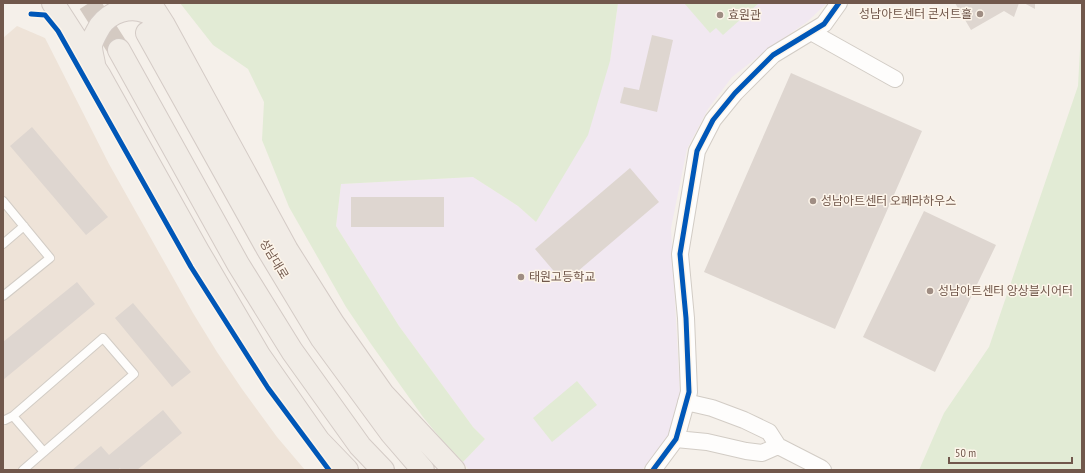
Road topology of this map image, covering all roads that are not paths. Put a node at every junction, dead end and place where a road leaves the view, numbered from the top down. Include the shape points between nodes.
1 (53, 3) edge
2 (150, 3) edge
3 (839, 3) edge
4 (156, 29) junction
5 (811, 32) junction
6 (119, 50) tunnel mouth
7 (94, 64) junction
8 (895, 79) dead end
9 (3, 201) edge
10 (24, 226) junction
11 (3, 244) edge
12 (3, 296) edge
13 (686, 402) junction
14 (13, 416) junction
15 (5, 420) dead end
16 (676, 439) junction
17 (778, 446) junction
18 (44, 452) junction
19 (23, 470) edge
20 (347, 470) edge
21 (383, 470) edge
22 (423, 470) edge
23 (454, 470) edge
24 (653, 470) edge
25 (823, 470) edge

1 - 7 main road
2 - 4 main road
3 - 5 street via 824,24
4 - 7 main road via 146,12 126,9 114,14 104,20 95,34 91,45
4 - 22 main road, 성남대로 via 267,248 322,339 390,433
4 - 23 main road via 333,323 383,394
5 - 8 street
5 - 13 street via 773,55 735,93 713,120 696,151 680,254 689,392
6 - 21 main road via 238,264 292,351 360,446
7 - 20 main road via 256,349 319,441
9 - 10 lane
10 - 11 lane
10 - 12 lane via 50,258
13 - 16 street
13 - 17 street via 744,420 769,432
14 - 15 lane
14 - 18 lane
14 - 18 lane via 103,338 134,374
16 - 17 street via 707,442 762,453
16 - 24 street
17 - 25 street
18 - 19 lane

